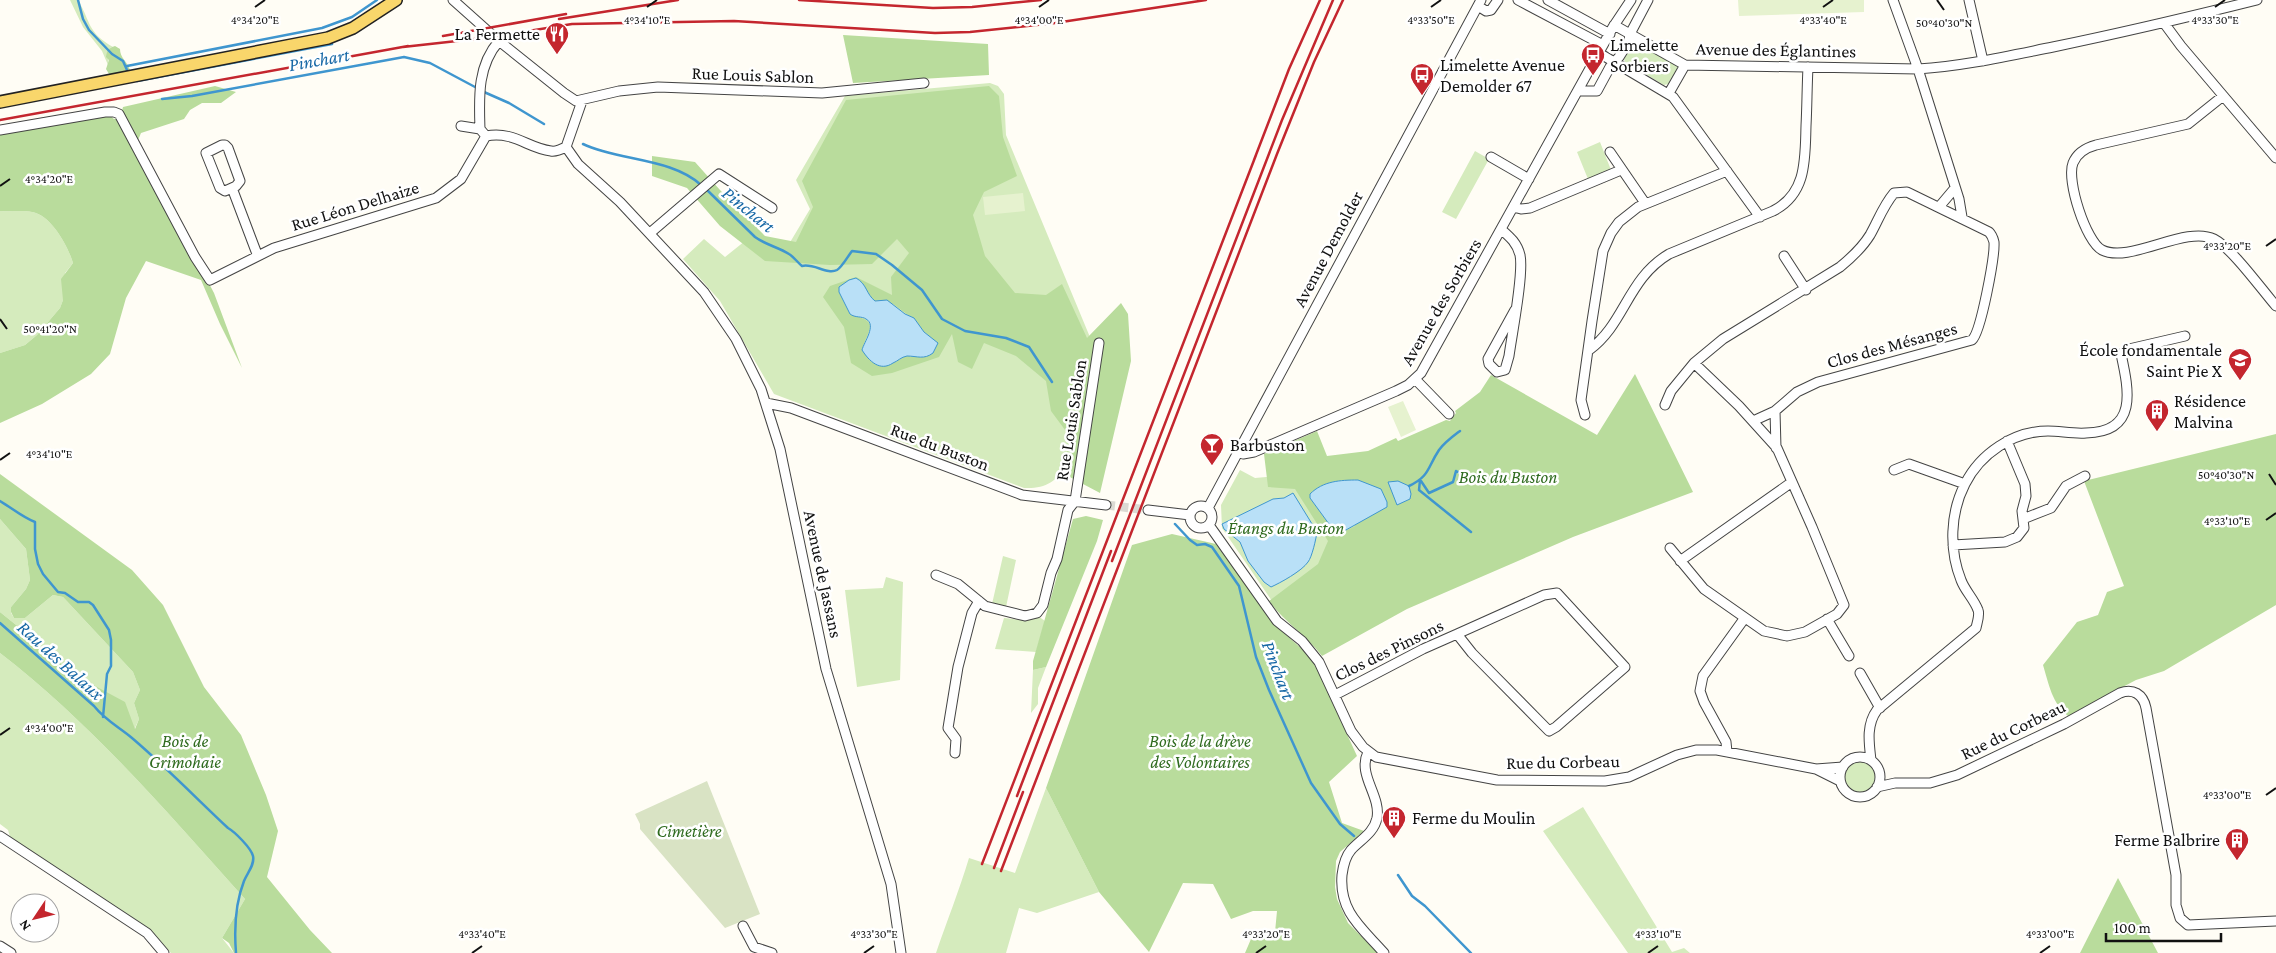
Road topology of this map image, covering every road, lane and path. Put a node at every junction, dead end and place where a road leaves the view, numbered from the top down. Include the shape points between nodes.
1 (396, 0) edge
2 (1498, 0) edge
3 (1518, 0) edge
4 (1548, 0) edge
5 (1630, 0) edge
6 (1648, 0) edge
7 (1893, 0) edge
8 (1969, 0) edge
9 (2257, 0) edge
10 (455, 1) edge
11 (1479, 3) edge
12 (2164, 23) junction
13 (1614, 25) junction
14 (1610, 34) junction
15 (1630, 34) junction
16 (498, 41) junction
17 (1601, 49) junction
18 (1983, 61) junction
19 (1613, 62) junction
20 (1685, 65) junction
21 (1808, 68) junction
22 (1918, 69) junction
23 (924, 83) dead end
24 (1578, 91) junction
25 (1670, 94) junction
26 (2224, 96) junction
27 (582, 101) junction
28 (0, 102) edge
29 (461, 126) dead end
30 (0, 130) edge
31 (483, 133) junction
32 (566, 148) junction
33 (1610, 152) dead end
34 (1492, 158) dead end
35 (2276, 158) edge
36 (1621, 170) junction
37 (1727, 171) junction
38 (1529, 180) junction
39 (232, 188) junction
40 (1955, 188) junction
41 (1645, 203) junction
42 (1513, 207) junction
43 (1939, 207) junction
44 (772, 208) dead end
45 (1760, 217) junction
46 (1962, 217) junction
47 (1502, 230) junction
48 (650, 233) junction
49 (258, 254) junction
50 (1784, 256) dead end
51 (1806, 290) junction
52 (2276, 306) edge
53 (1515, 310) junction
54 (2185, 336) dead end
55 (1099, 343) dead end
56 (1589, 350) junction
57 (1694, 363) junction
58 (1415, 379) junction
59 (766, 403) junction
60 (1665, 405) dead end
61 (1775, 410) junction
62 (1449, 414) dead end
63 (1586, 415) dead end
64 (1753, 421) junction
65 (2007, 441) junction
66 (1243, 442) junction
67 (1270, 444) junction
68 (1776, 448) junction
69 (1238, 452) junction
70 (1894, 470) dead end
71 (2085, 476) dead end
72 (1792, 482) junction
73 (1965, 484) junction
74 (1076, 501) junction
75 (1106, 505) tunnel mouth
76 (1208, 508) junction
77 (1148, 510) tunnel mouth
78 (1190, 515) junction
79 (2023, 519) junction
80 (1209, 525) junction
81 (1953, 545) junction
82 (1670, 548) dead end
83 (1680, 561) junction
84 (936, 575) dead end
85 (979, 601) junction
86 (1744, 618) junction
87 (1827, 619) junction
88 (1457, 634) junction
89 (1849, 656) dead end
90 (1860, 674) dead end
91 (1335, 695) junction
92 (1880, 708) junction
93 (1868, 736) junction
94 (1368, 752) junction
95 (1728, 752) junction
96 (955, 753) dead end
97 (1857, 757) junction
98 (1871, 760) junction
99 (1843, 767) junction
100 (1816, 769) junction
101 (1880, 775) junction
102 (1840, 781) junction
103 (1895, 784) junction
104 (1877, 787) junction
105 (0, 836) edge
106 (2276, 922) edge
107 (743, 926) dead end
108 (0, 946) edge
109 (10, 953) edge
110 (164, 953) edge
111 (772, 953) edge
112 (901, 953) edge
113 (1384, 953) edge

1 - 28 main road via 353,28 328,38
2 - 11 street, Avenue Demolder via 1486,11
3 - 17 street
4 - 14 street
5 - 13 street, Avenue des Sorbiers
6 - 15 street
7 - 22 street
8 - 18 street
9 - 12 street, Avenue des Églantines
10 - 16 street
11 - 66 street, Avenue Demolder
12 - 18 street, Avenue des Églantines
12 - 26 street
13 - 14 street, Avenue des Sorbiers
13 - 15 street, Avenue des Églantines
14 - 17 street, Avenue des Sorbiers
15 - 19 street via 1629,41
15 - 20 street, Avenue des Églantines
16 - 27 street via 569,98
16 - 31 street via 488,55 480,85
17 - 19 street
17 - 24 street, Avenue des Sorbiers
18 - 22 street, Avenue des Églantines
19 - 24 street via 1597,91
19 - 25 street
20 - 21 street, Avenue des Églantines
20 - 25 street
21 - 22 street, Avenue des Églantines
21 - 45 street via 1806,160 1802,179 1782,206
22 - 40 street
23 - 27 street, Rue Louis Sablon via 822,93 658,87 619,91
24 - 38 street, Avenue des Sorbiers
25 - 37 street
26 - 35 street
26 - 52 street via 2188,124 2084,150 2072,164 2072,185 2088,236 2099,248 2115,253 2191,237 2211,237 2225,247
27 - 32 street
29 - 31 street
30 - 49 street, Rue Léon Delhaize via 114,112 123,118 210,280
31 - 32 street via 510,136 552,152
31 - 49 street, Rue Léon Delhaize via 461,179 436,198
32 - 48 street, Avenue de Jassans via 578,164
33 - 36 street
34 - 38 street
36 - 41 street
36 - 42 street via 1530,208
37 - 41 street
37 - 45 street
38 - 42 street, Avenue des Sorbiers
39 - 39 street via 240,181 228,148 222,145 206,153 220,188 224,191
39 - 49 street
40 - 43 street
40 - 46 street via 1962,206
41 - 56 street via 1619,222 1605,245
42 - 47 street, Avenue des Sorbiers
43 - 46 street, Clos des Mésanges
43 - 51 street, Clos des Mésanges via 1907,192 1894,193 1856,254
44 - 48 street via 719,174
45 - 56 street via 1674,252 1658,262 1634,287 1603,339
46 - 61 street, Clos des Mésanges via 1986,229 1994,241 1985,302 1975,338 1818,382 1796,392
47 - 53 street via 1511,237 1520,256
47 - 58 street, Avenue des Sorbiers
48 - 59 street, Avenue de Jassans via 692,277 725,321 748,360
50 - 51 street
51 - 57 street, Clos des Mésanges via 1723,339
53 - 53 street via 1488,359 1497,372 1505,370
54 - 65 street via 2129,349 2121,354 2128,385 2127,404 2116,425 2080,433 2038,432
55 - 74 street, Rue Louis Sablon
56 - 63 street via 1581,400
57 - 60 street, Clos des Mésanges via 1671,390
57 - 64 street
58 - 62 street
58 - 67 street, Avenue des Sorbiers via 1396,391
59 - 74 street, Rue du Buston via 792,408 1022,495
59 - 112 street, Avenue de Jassans via 780,449 826,669 891,884
61 - 64 street, Clos des Mésanges
61 - 68 street
64 - 68 street
65 - 73 street via 1984,458
65 - 79 street via 2025,484
66 - 67 street, Avenue des Sorbiers via 1259,447
66 - 69 street, Avenue Demolder
67 - 69 street, Avenue des Sorbiers via 1254,452
68 - 72 street
69 - 76 street, Avenue Demolder
70 - 73 street via 1909,464
71 - 79 street via 2066,486 2051,508
72 - 83 street
72 - 87 street via 1843,600 1840,610
73 - 81 street via 1953,524
74 - 75 street, Rue du Buston
74 - 85 street, Rue Louis Sablon via 1068,510 1058,559 1043,605 1037,613 1026,616 986,606
76 - 78 street via 1196,507
76 - 80 street via 1212,516
77 - 78 street
78 - 80 street via 1198,528
79 - 81 street via 2024,528 2009,541
80 - 91 street via 1277,621 1312,652
81 - 92 street via 1961,581 1978,611 1976,628
82 - 83 street
83 - 86 street via 1704,589
84 - 85 street via 958,584
85 - 96 street via 972,613 948,728 956,739
86 - 87 street via 1764,631 1787,636 1805,632
86 - 95 street via 1703,676 1700,691
87 - 89 street
88 - 88 street, Clos des Pinsons via 1548,731 1625,666 1557,593 1544,595
88 - 91 street, Clos des Pinsons
90 - 92 street
91 - 94 street via 1351,731
92 - 93 street via 1872,719
93 - 97 street
93 - 98 street
94 - 95 street, Rue du Corbeau via 1376,757 1482,778 1589,782 1629,777 1687,752
94 - 113 street via 1365,767 1377,811 1376,821 1372,830 1346,858 1341,891 1350,914
95 - 100 street, Rue du Corbeau
97 - 98 street
97 - 99 street
98 - 101 street
99 - 100 street, Rue du Corbeau
99 - 102 street
100 - 102 street, Rue du Corbeau
101 - 103 street
101 - 104 street
102 - 104 street, Rue du Corbeau via 1849,794 1856,796 1870,794
103 - 104 street, Rue du Corbeau
103 - 106 street, Rue du Corbeau via 1930,783 1957,775 2127,690 2138,694 2146,708 2180,918 2188,925
105 - 110 street via 147,933
107 - 111 street via 754,947
108 - 109 street

